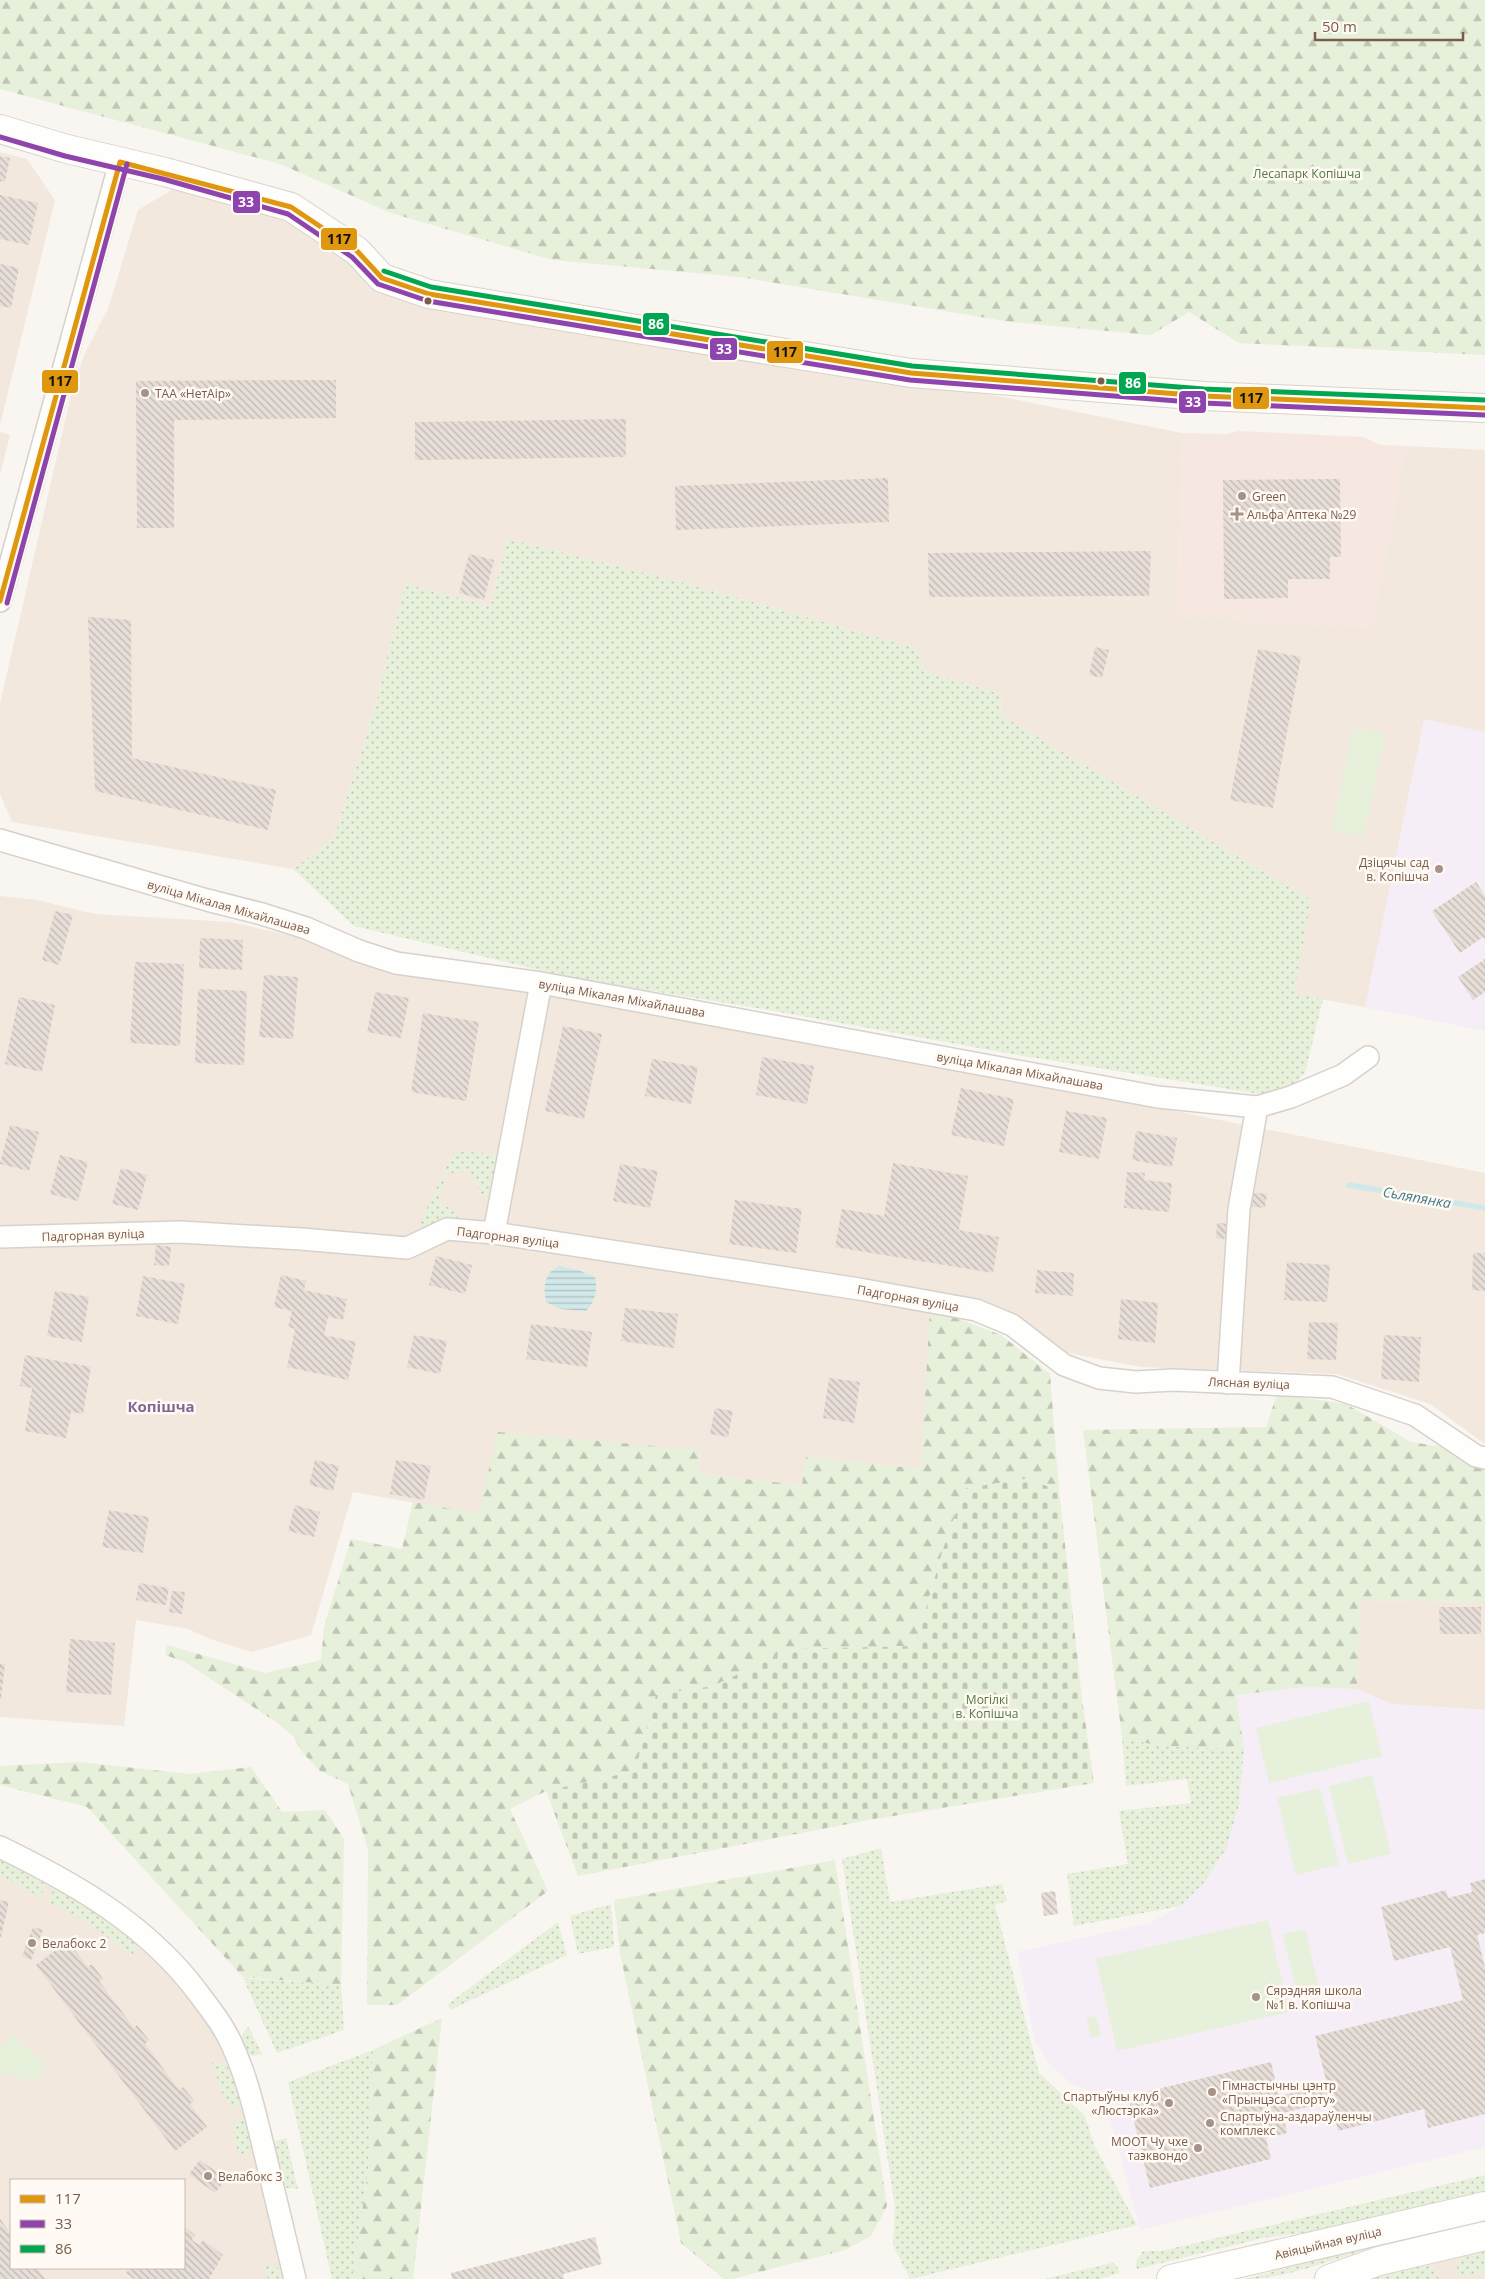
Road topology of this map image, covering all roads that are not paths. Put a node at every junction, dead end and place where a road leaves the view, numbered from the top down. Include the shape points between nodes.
1 (0, 129) edge
2 (120, 162) junction
3 (1485, 408) edge
4 (0, 601) edge
5 (0, 840) edge
6 (541, 983) junction
7 (1368, 1057) dead end
8 (1257, 1107) junction
9 (494, 1233) junction
10 (0, 1238) edge
11 (1012, 1325) joint
12 (1228, 1383) junction
13 (1485, 1458) edge
14 (0, 1847) edge
15 (1485, 2206) edge
16 (1485, 2236) edge
17 (295, 2279) edge
18 (1171, 2279) edge
19 (1329, 2279) edge

1 - 2 main road
2 - 3 main road via 291,207 357,251 382,278 429,294 912,372 1103,390
2 - 4 street
5 - 6 street, вуліца Мікалая Міхайлашава via 271,917 396,963
6 - 8 street, вуліца Мікалая Міхайлашава via 1158,1097
6 - 9 street
7 - 8 street via 1343,1076
8 - 12 street via 1239,1210
9 - 10 street, Падгорная вуліца via 447,1229 407,1248 180,1232
9 - 11 street, Падгорная вуліца via 859,1289 976,1310
11 - 12 street, Лясная вуліца via 1064,1365 1099,1378 1136,1382
12 - 13 street, Лясная вуліца via 1332,1386 1416,1416 1476,1456
14 - 17 street via 64,1879 124,1918 163,1950 209,2006 229,2038 243,2074
15 - 18 main road, Авіяцыйная вуліца
16 - 19 main road via 1379,2261

